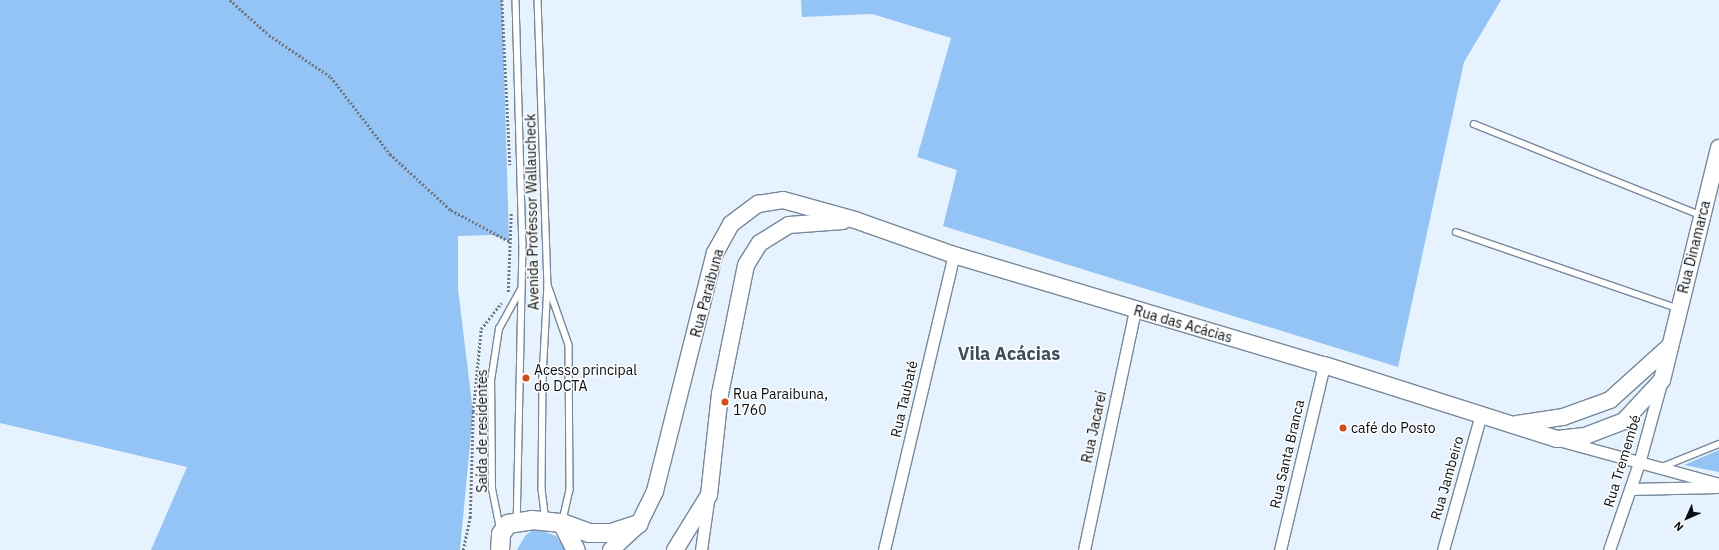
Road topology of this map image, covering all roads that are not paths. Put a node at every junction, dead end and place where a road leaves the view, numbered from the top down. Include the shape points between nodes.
1 (516, 0) edge
2 (538, 0) edge
3 (1474, 124) dead end
4 (1719, 148) edge
5 (1701, 215) junction
6 (855, 220) junction
7 (1456, 232) dead end
8 (954, 255) junction
9 (548, 285) junction
10 (522, 287) junction
11 (1679, 309) junction
12 (1135, 311) junction
13 (1670, 346) junction
14 (1324, 364) junction
15 (1662, 380) junction
16 (1481, 414) junction
17 (1512, 425) junction
18 (1557, 439) junction
19 (1719, 444) edge
20 (1639, 463) junction
21 (1660, 468) junction
22 (1719, 484) edge
23 (1719, 487) edge
24 (1630, 489) junction
25 (709, 495) junction
26 (517, 520) junction
27 (554, 521) junction
28 (639, 524) junction
29 (501, 542) edge
30 (576, 550) edge
31 (611, 550) edge
32 (675, 550) edge
33 (701, 550) edge
34 (884, 550) edge
35 (1084, 550) edge
36 (1280, 550) edge
37 (1443, 550) edge
38 (1608, 550) edge

1 - 10 lane, Avenida Professor Wallaucheck
2 - 9 lane, Avenida Professor Wallaucheck
3 - 5 lane
4 - 5 main road, Rua Dinamarca
5 - 11 main road, Rua Dinamarca
6 - 8 main road, Rua das Acácias
6 - 25 main road via 789,224 760,243 746,264 720,394
6 - 28 main road, Rua Paraibuna via 783,200 758,204 731,224 715,253 667,453
7 - 11 lane
8 - 12 main road, Rua das Acácias
8 - 34 street, Rua Taubaté
9 - 27 lane, Avenida Professor Wallaucheck via 543,386 542,489
9 - 27 lane via 569,345 570,490
10 - 26 lane, Avenida Professor Wallaucheck
10 - 29 lane, Saída de residentes via 499,329 491,381 492,489
11 - 13 main road, Rua Dinamarca
12 - 14 main road, Rua das Acácias
12 - 35 street, Rua Jacareí
13 - 15 main road, Rua das Acácias
13 - 17 main road, Rua das Acácias via 1610,400 1563,418
14 - 16 main road, Rua das Acácias
14 - 36 street, Rua Santa Branca
15 - 18 main road, Rua das Acácias via 1624,421 1585,436
15 - 20 street, Rua Tremembé
16 - 17 main road, Rua das Acácias
16 - 37 street, Rua Jambeiro
17 - 18 main road, Rua das Acácias
18 - 20 street
19 - 21 lane
20 - 21 street
20 - 24 street, Rua Tremembé
21 - 22 street
23 - 24 street
24 - 38 street, Rua Tremembé
25 - 32 main road
25 - 33 street
26 - 27 main road
26 - 29 main road
27 - 28 main road via 590,533 611,533
27 - 30 main road
28 - 31 main road, Rua Paraibuna

